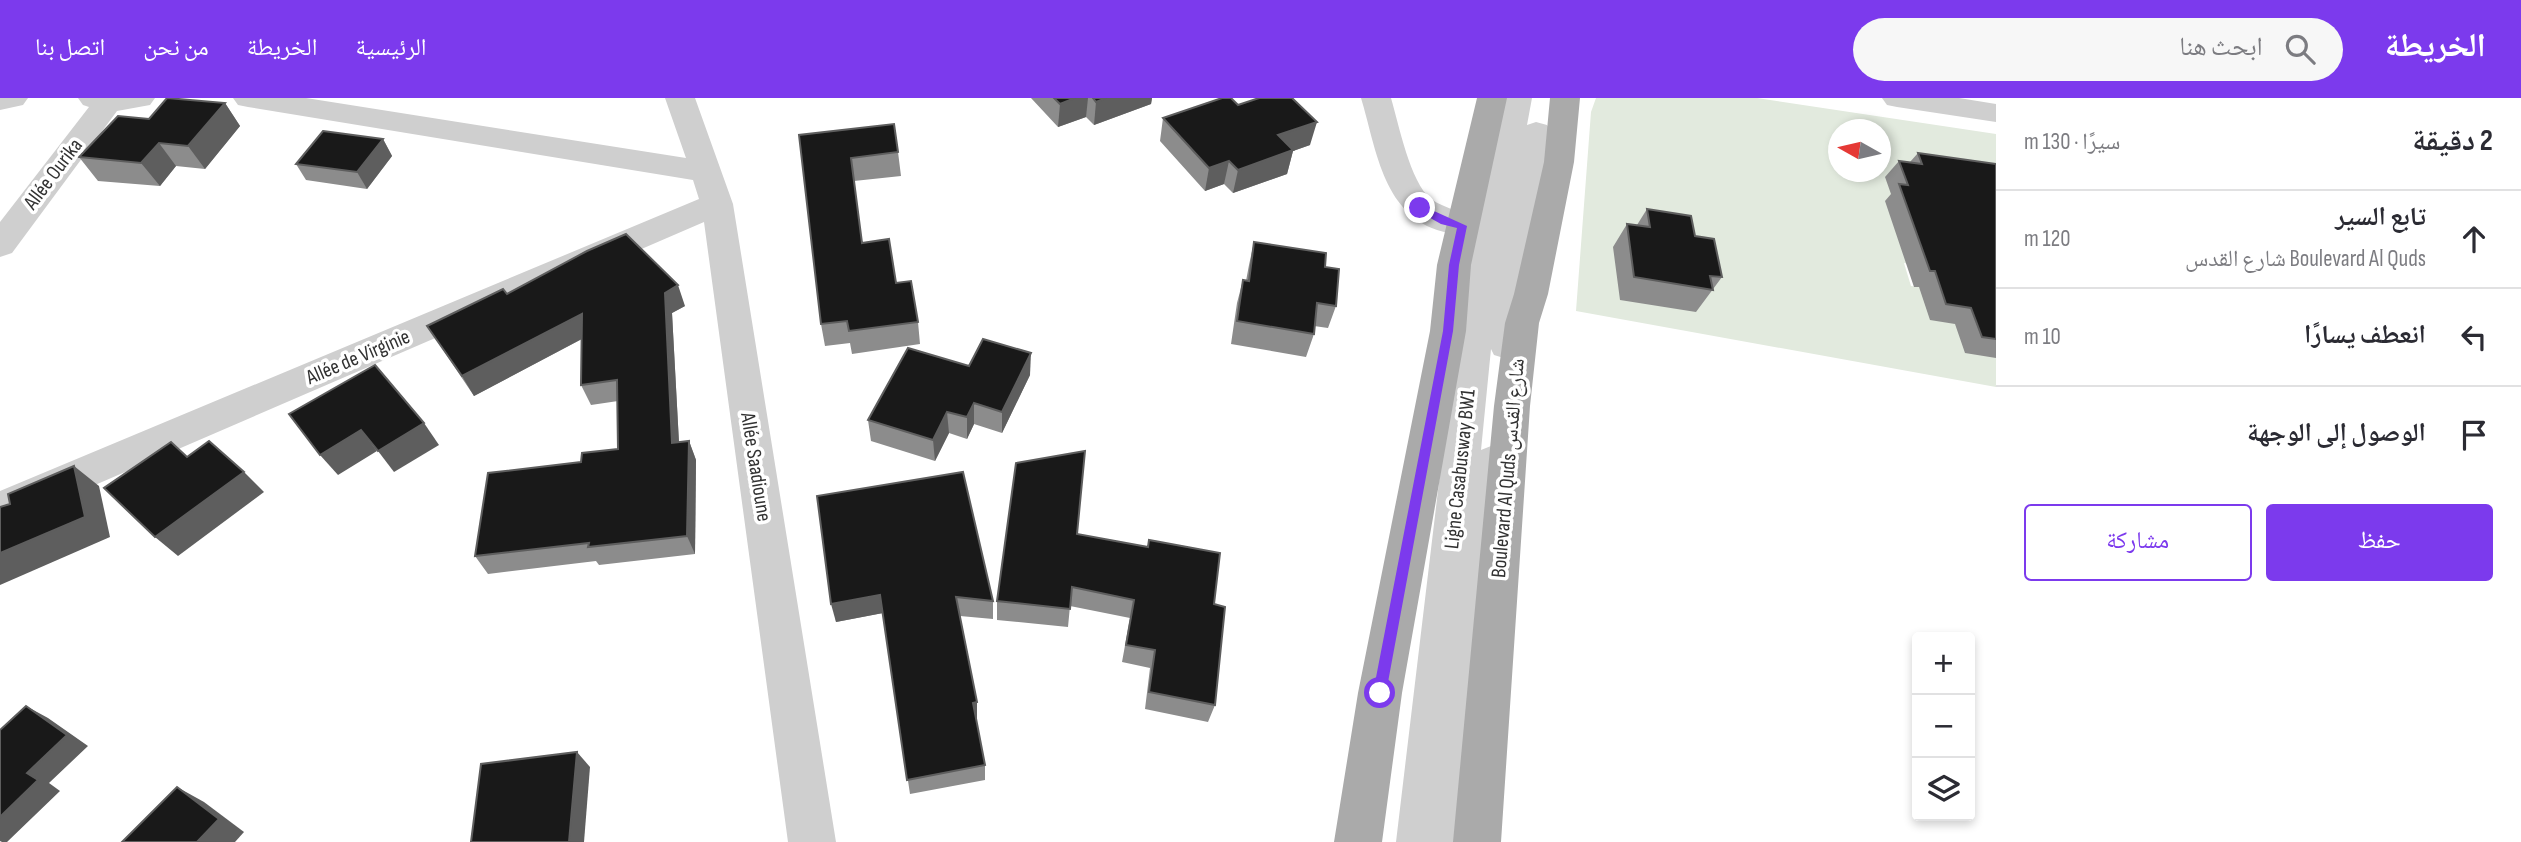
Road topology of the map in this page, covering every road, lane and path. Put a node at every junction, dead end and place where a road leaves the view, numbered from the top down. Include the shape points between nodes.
1 (13, 98) edge
2 (140, 98) edge
3 (248, 98) edge
4 (680, 98) edge
5 (1376, 98) edge
6 (1492, 98) edge
7 (1517, 98) edge
8 (1540, 98) edge
9 (1564, 98) edge
10 (1896, 98) edge
11 (100, 100) edge
12 (0, 101) edge
13 (1996, 113) edge
14 (712, 188) junction
15 (1463, 226) junction
16 (0, 245) edge
17 (0, 509) edge
18 (812, 842) edge
19 (1358, 842) edge
20 (1420, 842) edge
21 (1449, 842) edge
22 (1477, 842) edge

1 - 12 street
2 - 11 street
3 - 14 street
4 - 14 street, Allée Saadioune
5 - 15 street via 1410,198 1431,216
6 - 15 main road
7 - 20 street, Ligne Casabusway BW1 via 1474,340
8 - 21 street, Ligne Casabusway BW1 via 1474,584
9 - 22 main road, Boulevard Al Quds شارع القدس via 1559,162 1522,323
10 - 13 street
11 - 16 street, Allée Ourika
14 - 17 street, Allée de Virginie
14 - 18 street, Allée Saadioune
15 - 19 main road

